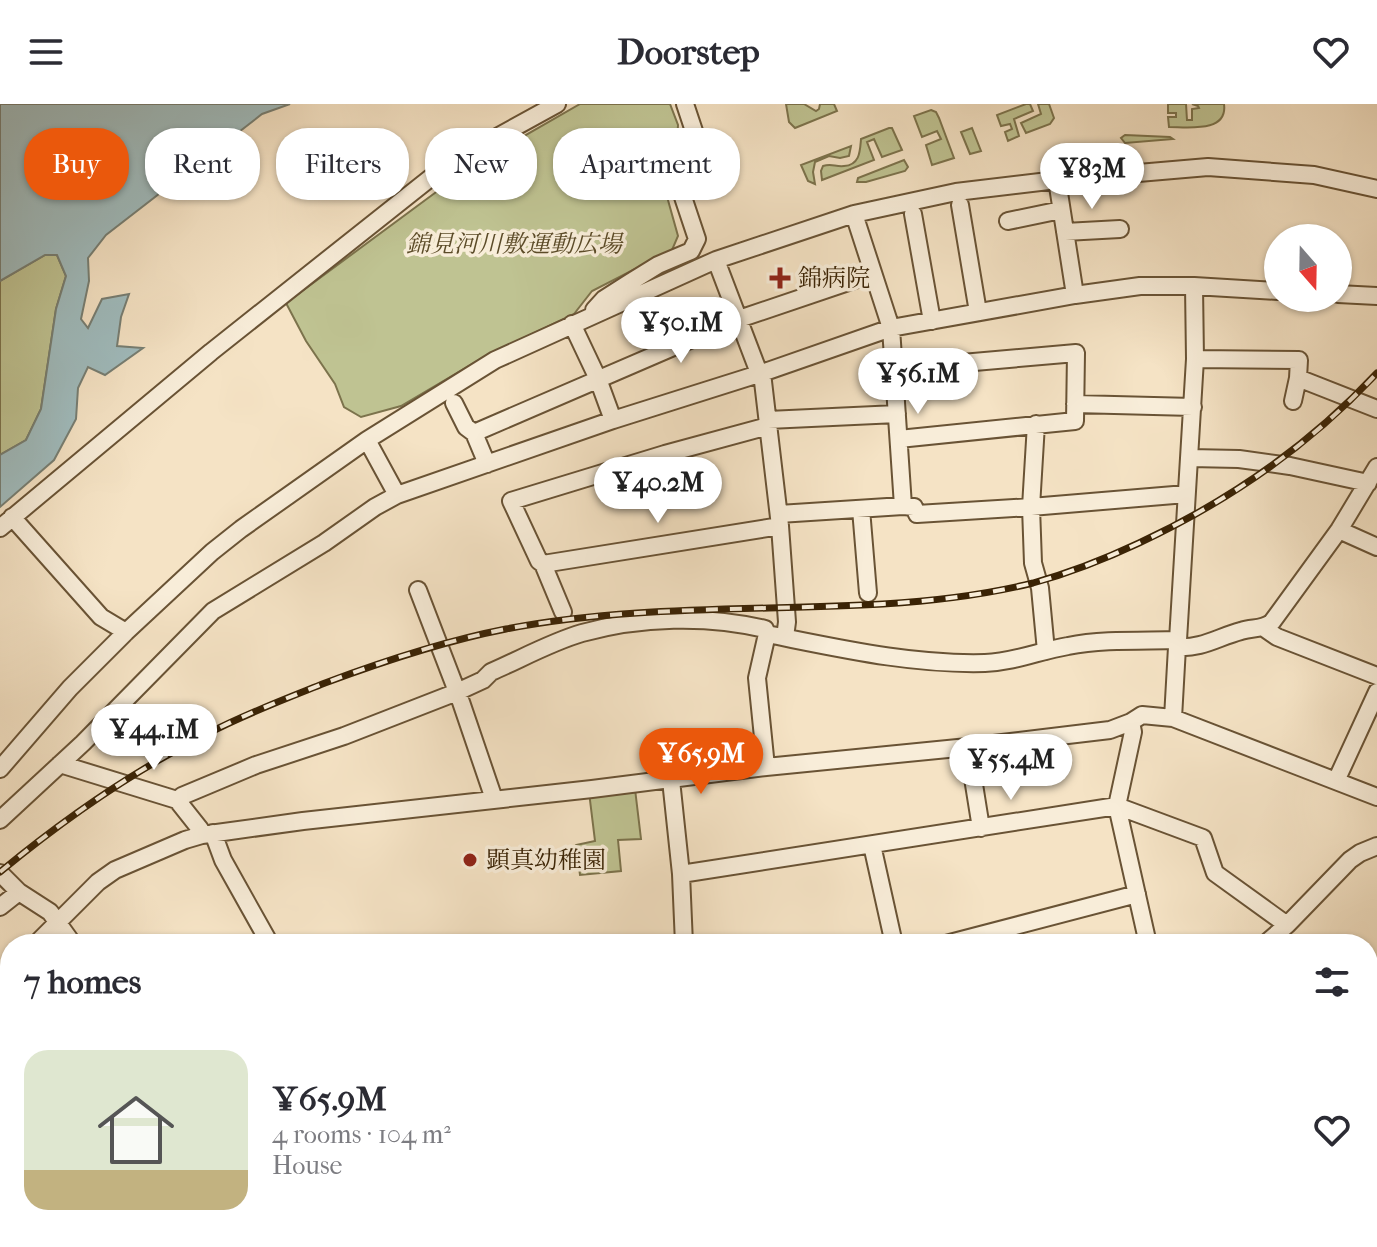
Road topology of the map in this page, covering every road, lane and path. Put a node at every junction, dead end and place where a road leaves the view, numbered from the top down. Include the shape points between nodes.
1 (557, 104) edge
2 (685, 104) edge
3 (1057, 180) junction
4 (1377, 189) edge
5 (960, 205) dead end
6 (1061, 210) junction
7 (854, 214) junction
8 (913, 214) dead end
9 (1008, 221) dead end
10 (1120, 229) dead end
11 (1065, 232) junction
12 (716, 260) junction
13 (872, 274) junction
14 (1194, 286) junction
15 (1264, 290) edge
16 (1075, 295) junction
17 (1352, 295) edge
18 (1377, 296) edge
19 (978, 312) junction
20 (588, 317) junction
21 (739, 320) junction
22 (932, 321) junction
23 (572, 324) junction
24 (891, 328) junction
25 (1195, 359) junction
26 (894, 369) junction
27 (761, 373) junction
28 (1298, 378) junction
29 (598, 379) junction
30 (1293, 401) dead end
31 (454, 403) dead end
32 (1075, 404) junction
33 (1193, 407) junction
34 (1377, 409) edge
35 (897, 414) junction
36 (613, 420) junction
37 (768, 423) junction
38 (1036, 424) junction
39 (474, 433) junction
40 (899, 439) junction
41 (367, 440) junction
42 (1190, 458) junction
43 (487, 464) junction
44 (1377, 467) edge
45 (1368, 483) junction
46 (1186, 494) junction
47 (397, 495) junction
48 (903, 506) junction
49 (1031, 507) junction
50 (861, 509) junction
51 (780, 520) junction
52 (6, 522) edge
53 (1339, 530) junction
54 (1377, 547) edge
55 (543, 564) junction
56 (418, 590) dead end
57 (868, 593) dead end
58 (563, 612) dead end
59 (1264, 628) junction
60 (126, 632) junction
61 (767, 634) junction
62 (785, 637) junction
63 (1177, 644) junction
64 (1046, 651) junction
65 (1377, 676) edge
66 (457, 692) junction
67 (1377, 692) edge
68 (1173, 718) junction
69 (1131, 722) junction
70 (968, 747) junction
71 (60, 764) junction
72 (766, 767) junction
73 (0, 769) edge
74 (671, 780) junction
75 (1336, 781) junction
76 (1377, 797) edge
77 (494, 799) junction
78 (177, 800) junction
79 (1117, 806) junction
80 (0, 820) edge
81 (981, 828) junction
82 (208, 834) junction
83 (872, 845) junction
84 (1377, 846) edge
85 (0, 873) edge
86 (681, 874) junction
87 (19, 892) junction
88 (1137, 894) junction
89 (0, 907) edge
90 (58, 921) junction
91 (1287, 925) junction
92 (46, 934) edge
93 (66, 934) edge
94 (264, 934) edge
95 (684, 934) edge
96 (892, 934) edge
97 (984, 934) edge
98 (1146, 934) edge
99 (1277, 934) edge

1 - 52 street via 448,164
2 - 20 street via 696,137 694,162 683,175 681,191 695,245 604,299
3 - 4 street via 1208,167 1314,175
3 - 6 street
3 - 7 street via 956,192
5 - 19 street
6 - 9 street
6 - 11 street
7 - 12 street
7 - 13 street
8 - 22 street
10 - 11 street
11 - 16 street
12 - 20 street
12 - 21 street
13 - 21 street
13 - 24 street
14 - 15 street
14 - 16 street via 1140,286
14 - 25 street
16 - 19 street
17 - 18 street
19 - 22 street
20 - 23 street
21 - 27 street
21 - 29 street
22 - 24 street
23 - 29 street
23 - 41 street via 495,360
24 - 26 street
24 - 27 street
25 - 28 street via 1299,360
25 - 33 street
26 - 32 street via 1076,353
26 - 35 street
27 - 36 street
27 - 37 street
28 - 30 street
28 - 34 street
29 - 36 street
29 - 39 street
31 - 39 street
32 - 33 street
32 - 38 street via 1075,421
33 - 42 street
35 - 37 street
35 - 40 street
36 - 43 street
37 - 51 street
37 - 55 street via 511,501
38 - 40 street
38 - 49 street
39 - 43 street
40 - 48 street
41 - 47 street
41 - 60 street via 212,552
42 - 45 street via 1290,466
42 - 46 street
43 - 47 street
44 - 45 street
45 - 53 street
46 - 49 street
46 - 63 street
47 - 71 street via 213,611
48 - 49 street via 914,507 917,514
48 - 50 street
49 - 64 street
50 - 51 street
50 - 57 street
51 - 55 street
51 - 62 street
52 - 60 street via 101,617
53 - 54 street
53 - 59 street
55 - 58 street
56 - 66 street
59 - 63 street via 1191,648
59 - 65 street
60 - 73 street
61 - 62 street
61 - 66 street via 765,629 709,620 615,626 580,633
61 - 72 street via 757,678
62 - 64 street via 942,662 1011,661
63 - 64 street
63 - 68 street
66 - 77 street
66 - 78 street via 256,765
67 - 75 street
68 - 69 street via 1142,715
68 - 75 street
69 - 70 street via 1110,730
69 - 79 street
70 - 72 street
70 - 81 street
71 - 78 street
71 - 80 street
72 - 74 street
74 - 77 street
74 - 86 street
75 - 76 street
77 - 82 street
78 - 82 street
79 - 81 street
79 - 88 street
79 - 91 street via 1203,838 1215,873
81 - 83 street
82 - 90 street via 115,870
82 - 94 street
83 - 86 street
83 - 96 street
84 - 91 street via 1350,860
85 - 87 street
86 - 95 street
87 - 89 street
87 - 90 street
88 - 97 street
88 - 98 street
90 - 92 street
90 - 93 street
91 - 99 street

